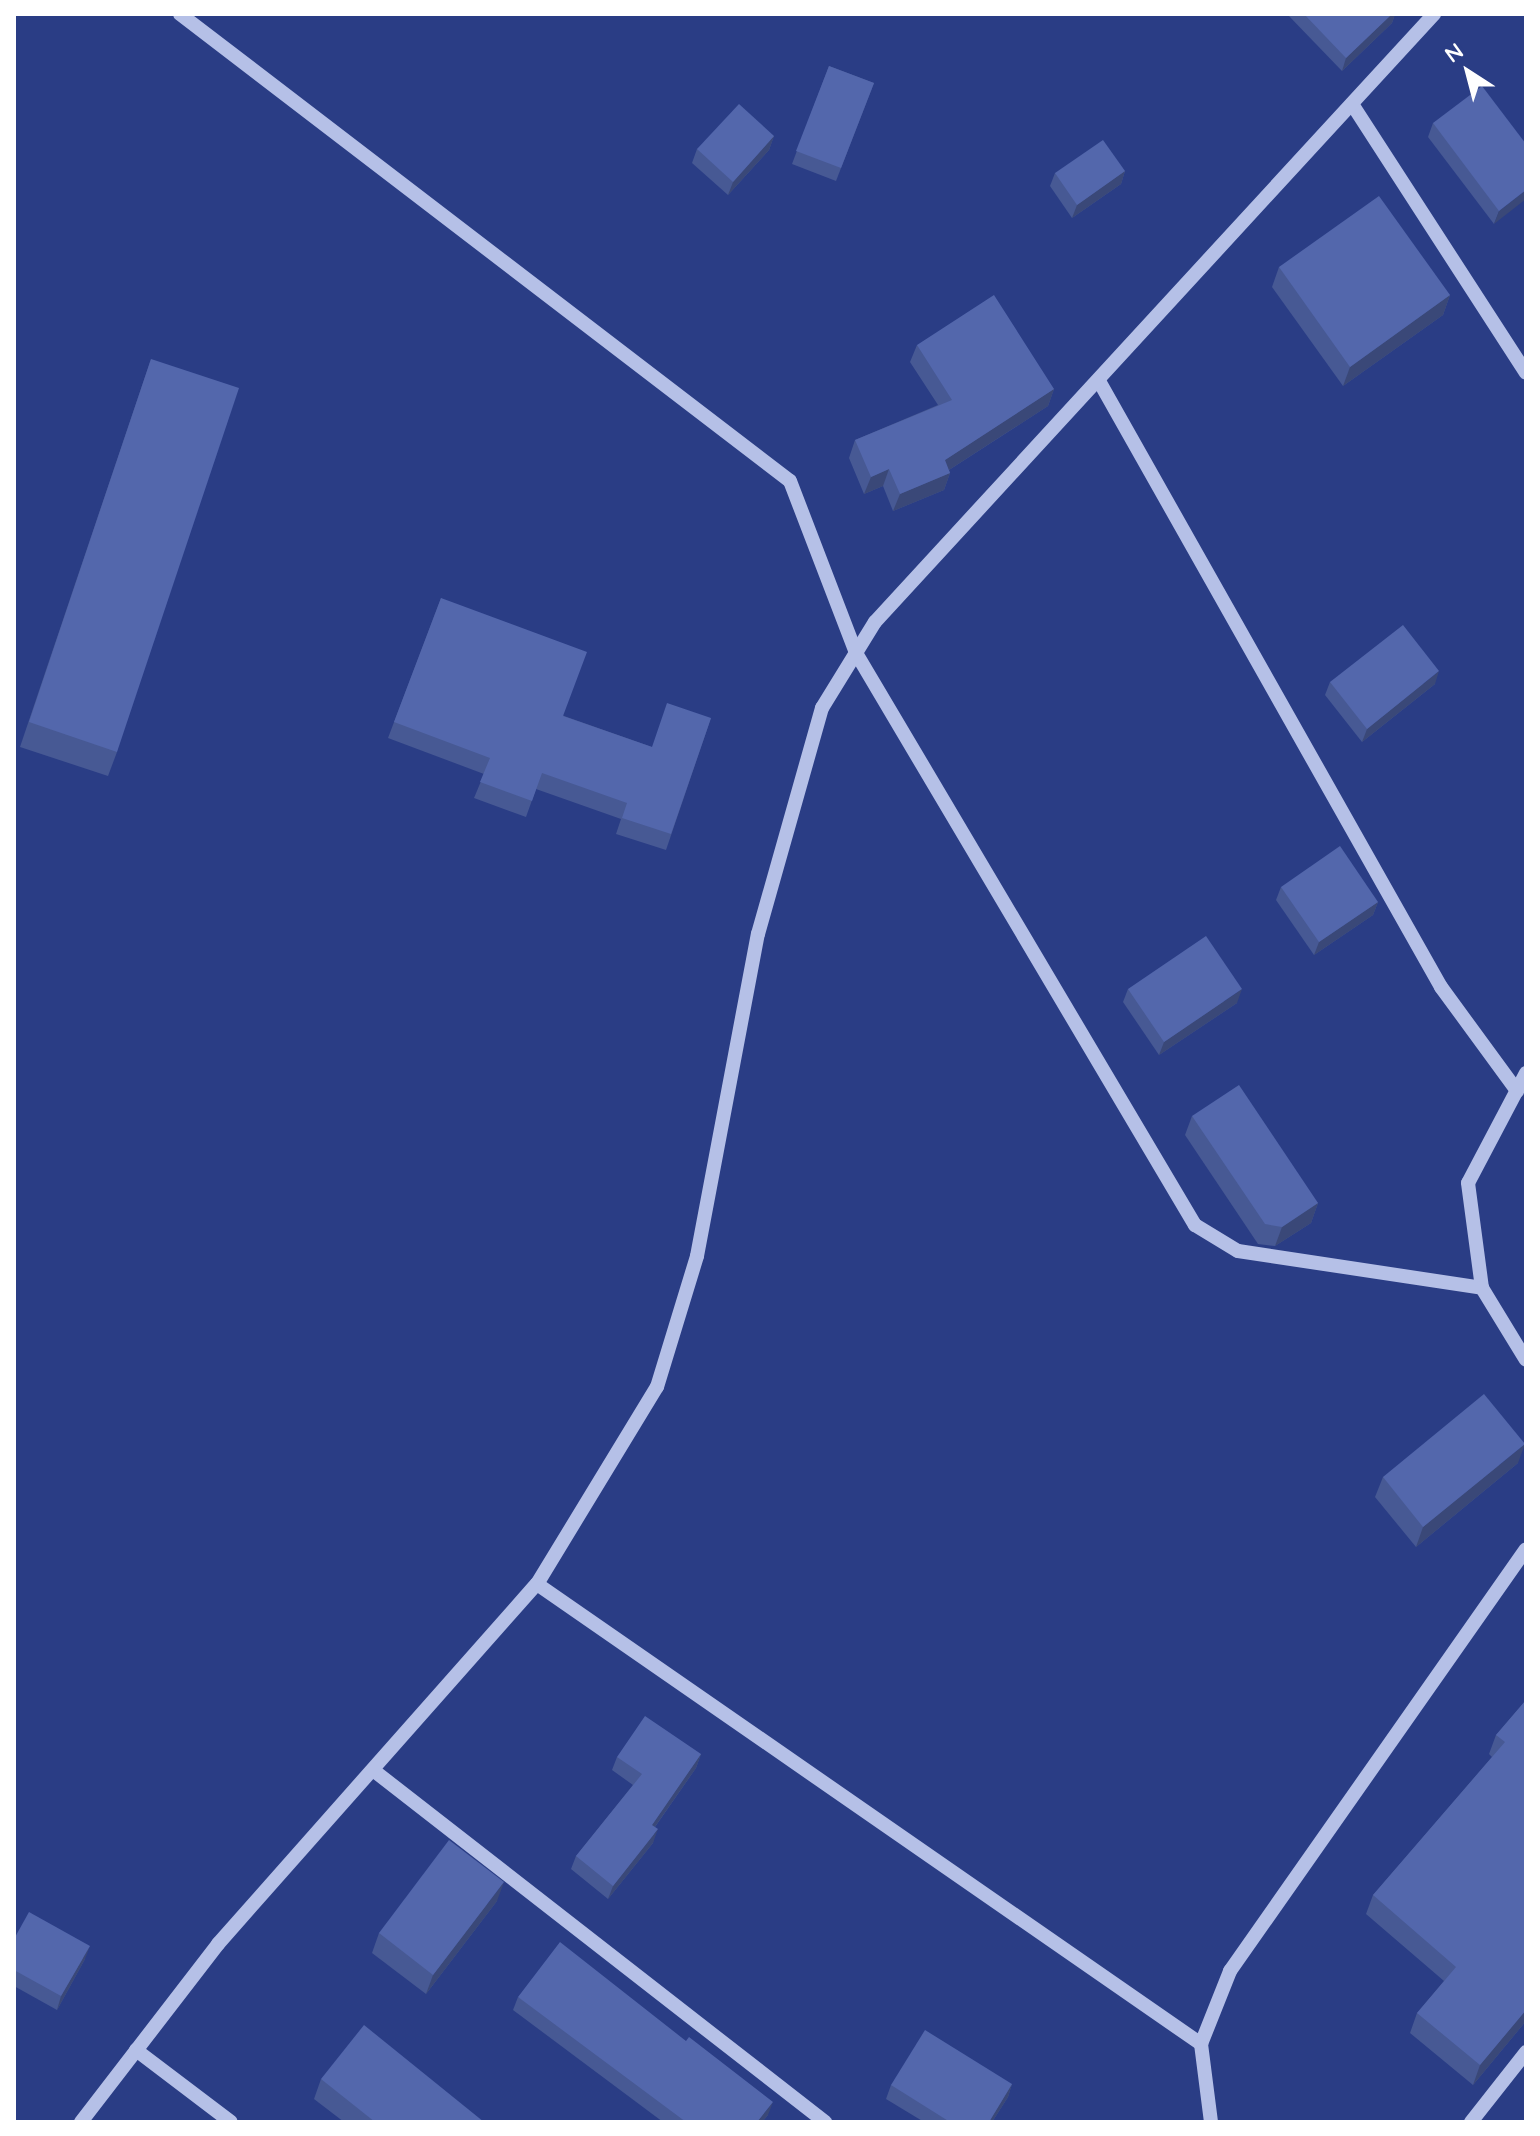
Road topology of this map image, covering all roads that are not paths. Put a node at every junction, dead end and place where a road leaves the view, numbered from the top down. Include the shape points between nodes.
1 (180, 14) edge
2 (1434, 14) edge
3 (1352, 104) junction
4 (1526, 373) edge
5 (1099, 381) junction
6 (856, 653) junction
7 (1526, 1073) edge
8 (1517, 1091) junction
9 (1482, 1288) junction
10 (1526, 1360) edge
11 (1526, 1549) edge
12 (537, 1584) junction
13 (373, 1770) junction
14 (1201, 2044) junction
15 (136, 2050) junction
16 (1526, 2052) edge
17 (81, 2122) edge
18 (231, 2122) edge
19 (825, 2122) edge
20 (1211, 2122) edge
21 (1471, 2122) edge

1 - 6 street via 790,481
2 - 3 street
3 - 4 street
3 - 5 street
5 - 6 street via 875,622
5 - 8 street via 1441,987
6 - 9 street via 1195,1225 1238,1251
6 - 12 street via 822,708 758,934 697,1256 657,1387
7 - 8 street
8 - 9 street via 1468,1183
9 - 10 street
11 - 14 street via 1230,1971
12 - 13 street
12 - 14 street
13 - 15 street via 218,1944
13 - 19 street
14 - 20 street
15 - 17 street
15 - 18 street
16 - 21 street

